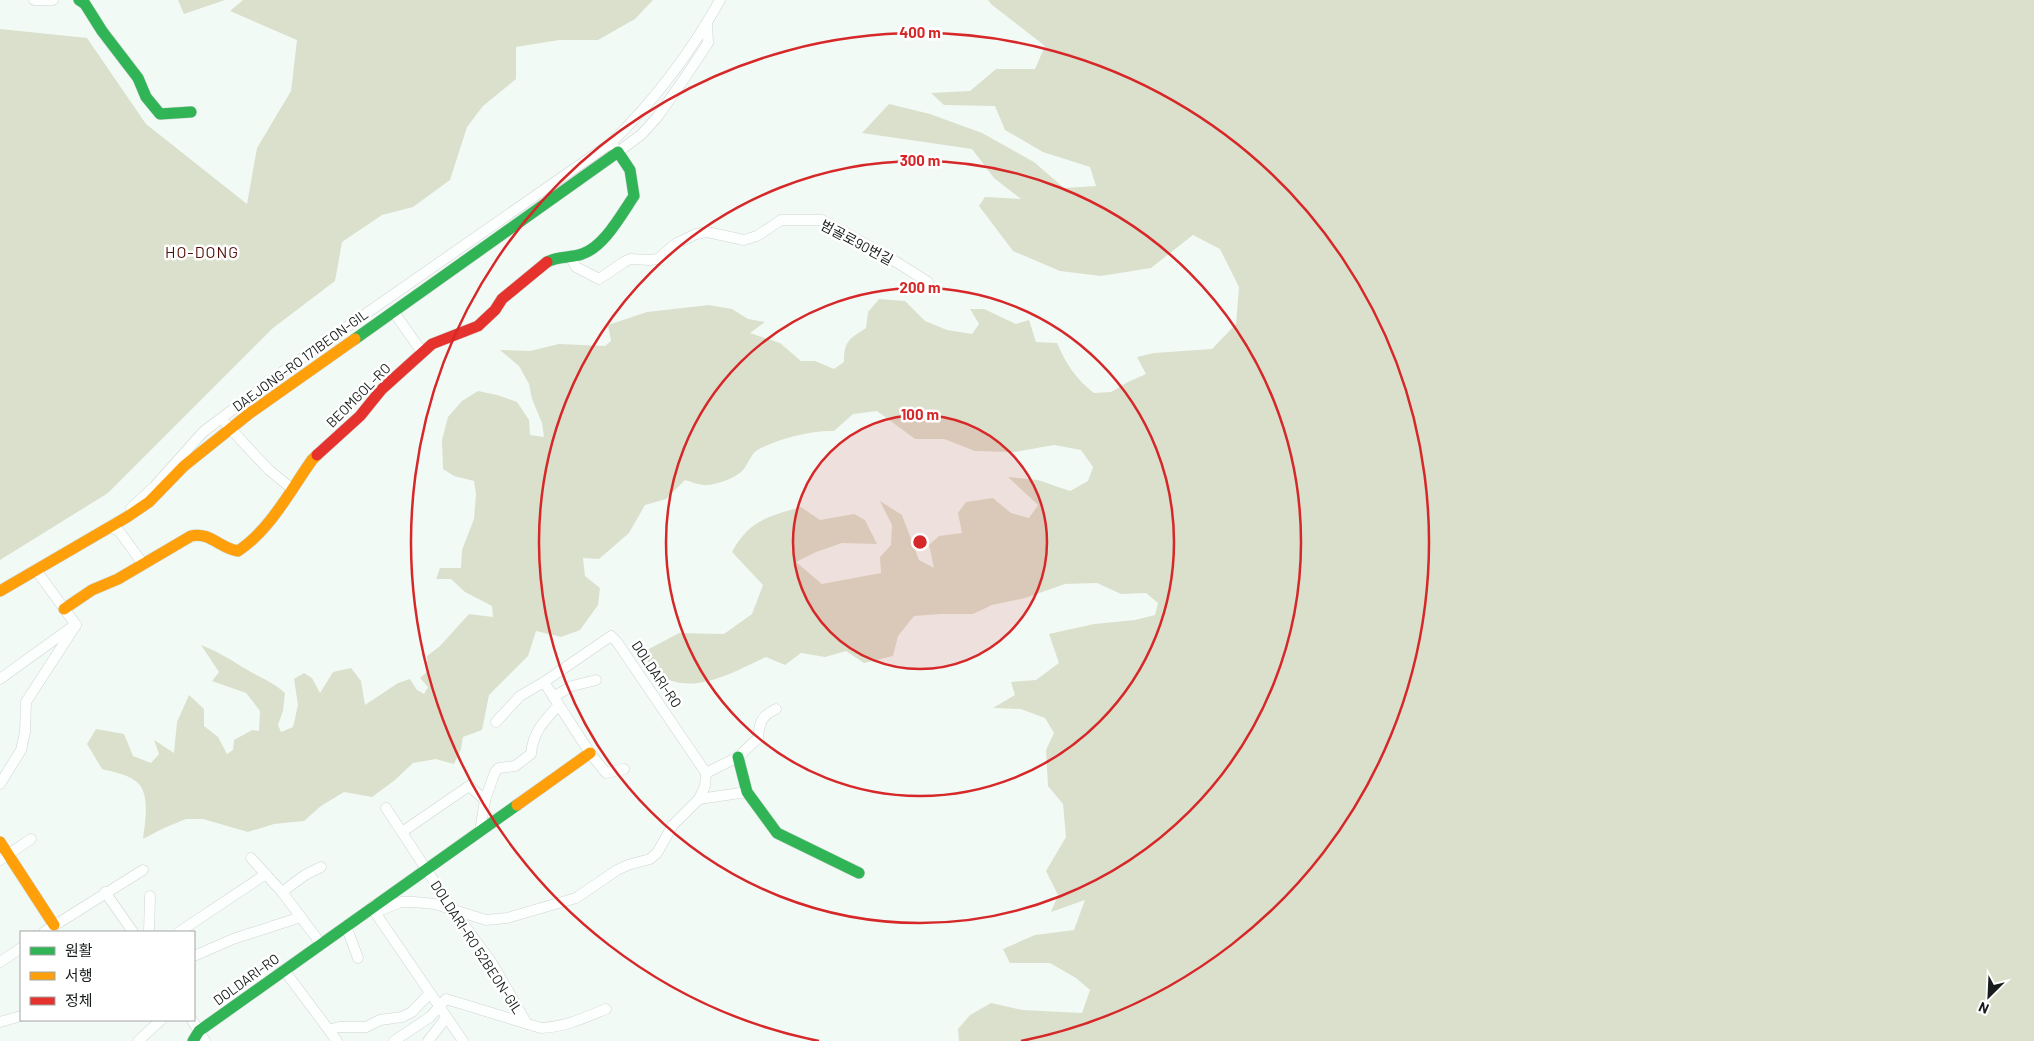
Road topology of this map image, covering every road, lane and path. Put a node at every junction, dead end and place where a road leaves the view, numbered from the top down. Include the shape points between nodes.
1 (34, 0) edge
2 (54, 0) edge
3 (79, 0) edge
4 (720, 0) edge
5 (707, 24) junction
6 (191, 112) dead end
7 (615, 148) junction
8 (570, 257) junction
9 (928, 282) dead end
10 (393, 311) junction
11 (422, 352) junction
12 (221, 418) junction
13 (231, 428) junction
14 (291, 488) junction
15 (110, 527) junction
16 (143, 564) junction
17 (36, 570) junction
18 (0, 592) edge
19 (64, 609) junction
20 (76, 625) junction
21 (0, 679) edge
22 (596, 680) dead end
23 (544, 682) junction
24 (556, 701) junction
25 (776, 709) dead end
26 (496, 722) dead end
27 (590, 753) junction
28 (738, 757) junction
29 (624, 769) dead end
30 (706, 773) junction
31 (0, 784) edge
32 (747, 792) junction
33 (699, 799) junction
34 (485, 800) junction
35 (386, 808) dead end
36 (402, 832) junction
37 (480, 832) junction
38 (31, 839) dead end
39 (0, 842) edge
40 (4, 857) edge
41 (251, 858) dead end
42 (321, 867) dead end
43 (427, 869) junction
44 (143, 870) dead end
45 (859, 873) dead end
46 (266, 874) junction
47 (105, 892) junction
48 (282, 892) junction
49 (150, 896) dead end
50 (373, 906) junction
51 (453, 910) junction
52 (301, 917) junction
53 (54, 926) junction
54 (346, 926) junction
55 (46, 931) edge
56 (133, 931) edge
57 (149, 931) edge
58 (180, 931) edge
59 (321, 944) junction
60 (20, 949) edge
61 (195, 956) edge
62 (358, 958) dead end
63 (0, 962) edge
64 (284, 970) junction
65 (430, 993) junction
66 (439, 1007) junction
67 (606, 1009) dead end
68 (20, 1016) edge
69 (446, 1018) junction
70 (160, 1021) edge
71 (192, 1021) edge
72 (0, 1022) edge
73 (527, 1024) junction
74 (329, 1030) junction
75 (199, 1038) edge
76 (138, 1041) edge
77 (337, 1041) edge
78 (394, 1041) edge
79 (428, 1041) edge
80 (463, 1041) edge

1 - 2 street
3 - 6 street via 138,78 146,97 160,114
4 - 5 street
5 - 7 street
5 - 7 street, DAEJONG-RO 171BEON-GIL via 708,43 658,116 642,134
7 - 8 street, BEOMGOL-RO via 630,170 634,196 599,245 582,255
7 - 10 street, DAEJONG-RO 171BEON-GIL
7 - 12 street via 302,359
8 - 9 street, 범골로90번길 via 576,267 599,279 624,262 658,259 675,244 696,234 707,232 744,240 757,236 781,220 822,220
8 - 11 street, BEOMGOL-RO via 549,261 502,299 478,326 443,338
10 - 11 street
10 - 13 street, DAEJONG-RO 171BEON-GIL
11 - 14 street, BEOMGOL-RO via 381,390 348,428 318,453
12 - 13 street
12 - 15 street via 203,432 154,487
13 - 14 street via 269,470
13 - 15 street, DAEJONG-RO 171BEON-GIL via 184,466 149,502
14 - 16 street, BEOMGOL-RO via 265,527 238,551 198,534
15 - 16 street via 119,531
15 - 17 street, DAEJONG-RO 171BEON-GIL
16 - 19 street, BEOMGOL-RO via 92,590
17 - 18 street, DAEJONG-RO 171BEON-GIL
17 - 19 street
19 - 20 street
20 - 21 street
20 - 31 street via 26,702 22,750
22 - 24 street via 572,686
23 - 24 street
23 - 26 street, DOLDARI-RO via 520,696
23 - 30 street, DOLDARI-RO via 610,636
24 - 27 street
24 - 34 street via 532,740 531,754 515,766 499,768 495,772
25 - 28 street via 759,723 763,737
27 - 29 street via 606,773
27 - 37 street, DOLDARI-RO
28 - 30 street
28 - 32 street
30 - 33 street
32 - 33 street
32 - 45 street via 777,833
33 - 51 street via 673,825 650,859 617,870 576,898 493,920
34 - 36 street via 469,786
34 - 37 street
35 - 36 street
36 - 43 street
37 - 43 street, DOLDARI-RO
38 - 40 street
39 - 40 street
40 - 53 street
41 - 46 street
42 - 48 street
43 - 50 street, DOLDARI-RO
43 - 51 street, DOLDARI-RO 52BEON-GIL
44 - 47 street
46 - 48 street
46 - 58 street
47 - 53 street
47 - 56 street
48 - 52 street
49 - 57 street
50 - 51 street via 381,910 401,902 414,902
50 - 54 street, DOLDARI-RO
50 - 65 street
51 - 73 street, DOLDARI-RO 52BEON-GIL via 492,964
52 - 59 street
52 - 61 street via 232,939
53 - 55 street
54 - 59 street, DOLDARI-RO
54 - 62 street
59 - 64 street, DOLDARI-RO
60 - 63 street
64 - 74 street
64 - 75 street, DOLDARI-RO
65 - 66 street
65 - 74 street via 412,1012 402,1017 380,1020 366,1027
66 - 69 street
66 - 73 street via 446,999
66 - 78 street via 430,1017
67 - 73 street via 556,1027 541,1028
68 - 72 street
69 - 79 street
69 - 80 street
70 - 76 street
71 - 75 street
74 - 77 street

